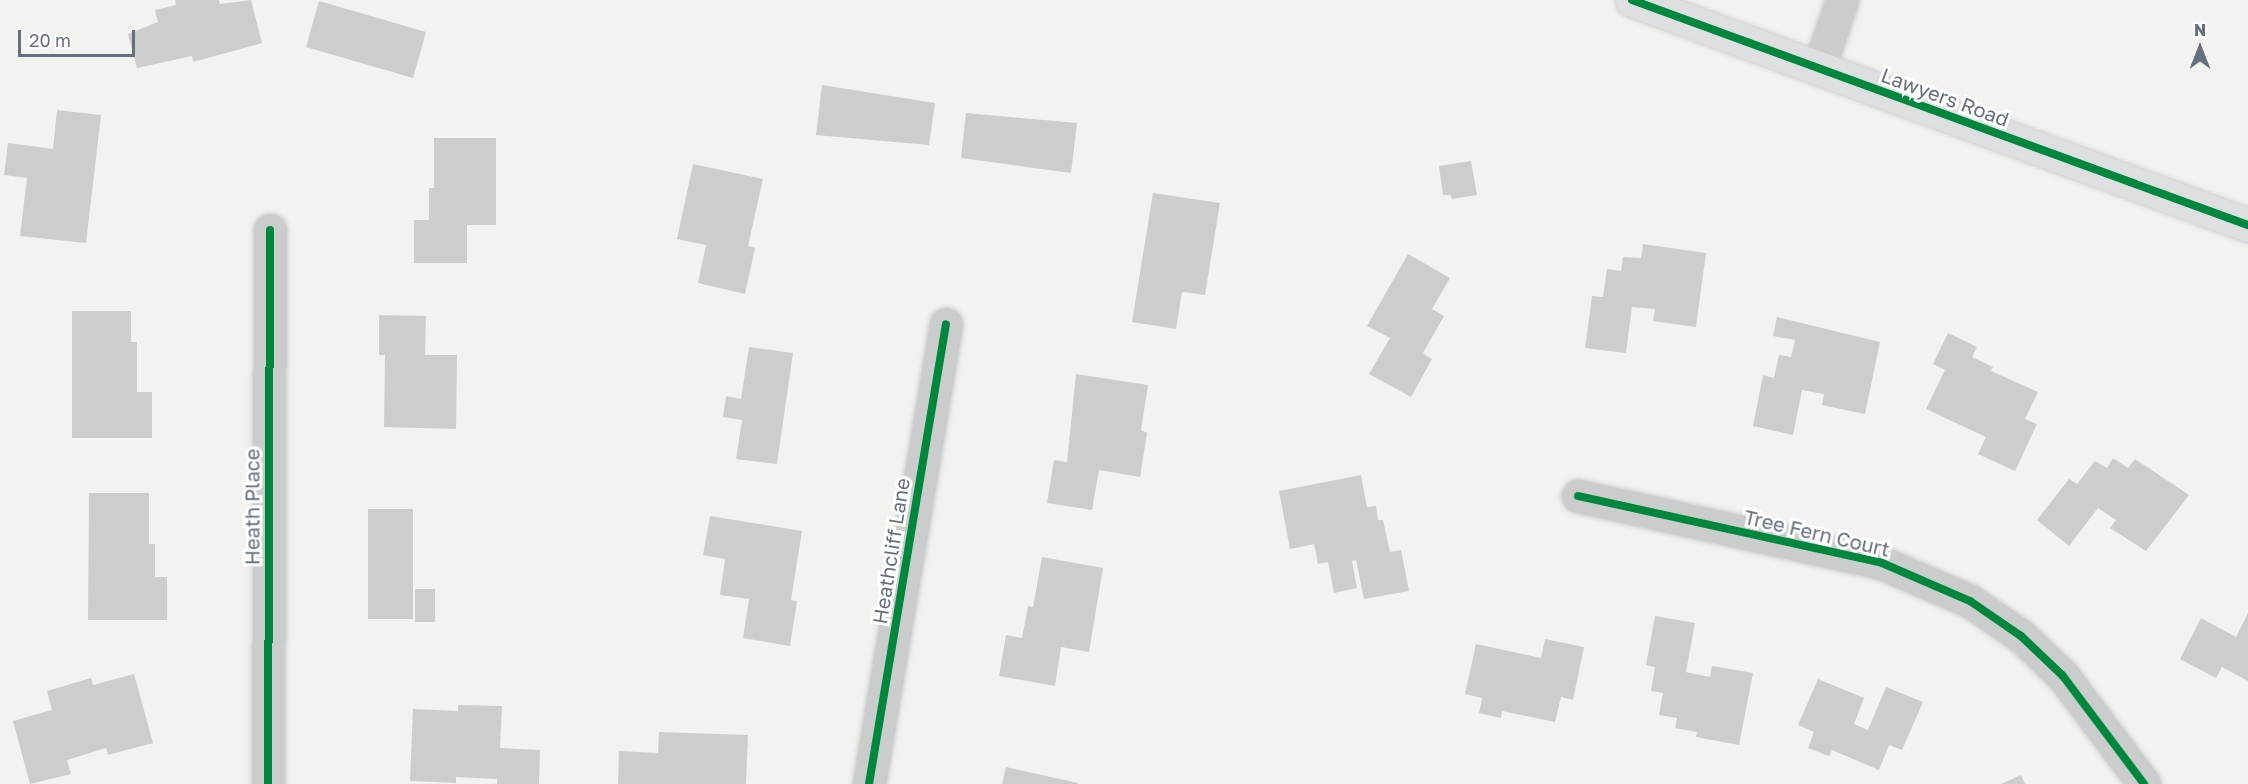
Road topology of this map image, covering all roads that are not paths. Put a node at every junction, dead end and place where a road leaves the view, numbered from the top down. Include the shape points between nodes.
1 (1632, 0) edge
2 (1842, 0) edge
3 (1819, 68) junction
4 (2248, 225) edge
5 (270, 230) dead end
6 (946, 324) dead end
7 (1578, 496) dead end
8 (268, 784) edge
9 (869, 784) edge
10 (2144, 784) edge

1 - 3 main road, Lawyers Road
2 - 3 street
3 - 4 main road, Lawyers Road
5 - 8 street, Heath Place
6 - 9 street, Heathcliff Lane
7 - 10 street, Tree Fern Court via 1882,563 1970,601 2021,636 2063,676

